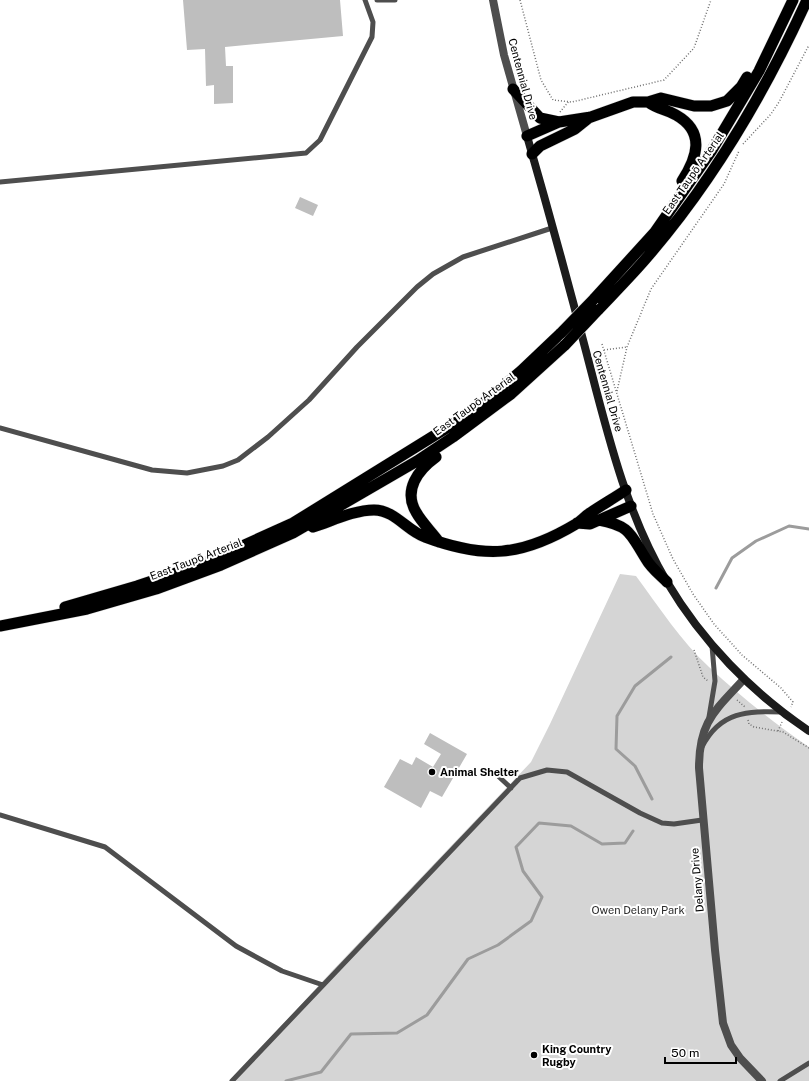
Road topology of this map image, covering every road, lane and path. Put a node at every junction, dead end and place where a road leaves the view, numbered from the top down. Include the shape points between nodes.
1 (365, 0) edge
2 (377, 0) edge
3 (395, 0) edge
4 (493, 0) edge
5 (520, 0) edge
6 (711, 0) edge
7 (792, 0) edge
8 (807, 0) edge
9 (809, 45) edge
10 (513, 89) junction
11 (648, 102) junction
12 (591, 117) junction
13 (559, 122) junction
14 (527, 136) junction
15 (532, 154) junction
16 (0, 182) edge
17 (552, 228) junction
18 (605, 289) junction
19 (602, 344) dead end
20 (627, 347) junction
21 (604, 350) junction
22 (617, 393) junction
23 (511, 394) junction
24 (0, 428) edge
25 (626, 490) junction
26 (631, 506) junction
27 (598, 520) junction
28 (577, 523) junction
29 (293, 533) junction
30 (439, 542) junction
31 (667, 582) junction
32 (0, 620) edge
33 (0, 626) edge
34 (712, 644) junction
35 (694, 650) dead end
36 (744, 679) junction
37 (713, 682) dead end
38 (734, 697) dead end
39 (747, 710) dead end
40 (784, 713) junction
41 (748, 715) dead end
42 (709, 718) junction
43 (778, 731) junction
44 (809, 731) edge
45 (809, 748) edge
46 (699, 754) junction
47 (497, 775) dead end
48 (511, 788) junction
49 (0, 815) edge
50 (702, 820) junction
51 (323, 985) junction
52 (809, 1063) edge
53 (232, 1081) edge
54 (762, 1081) edge
55 (780, 1081) edge

1 - 16 lane via 373,22 372,37 320,140 306,153
2 - 3 lane
4 - 10 street, Centennial Drive
5 - 6 path via 541,80 553,100 572,102 664,80 694,48
7 - 11 highway via 741,88 727,101 704,107 662,98
7 - 18 highway, East Taupō Arterial via 759,71 712,150 655,232
8 - 23 highway, East Taupō Arterial, bridge via 776,62 724,154 650,254 565,345
9 - 20 path via 779,102 743,144 724,184 651,289
10 - 13 highway via 540,118
10 - 14 street, Centennial Drive
11 - 12 highway via 621,105
11 - 18 highway via 659,110 669,112 685,121 696,138 696,149 688,171 654,225
12 - 13 highway
12 - 15 highway via 575,129 540,146
13 - 14 highway
14 - 15 main road, Centennial Drive
15 - 17 main road, Centennial Drive
17 - 24 lane via 463,257 433,274 417,286 309,400 268,437 238,460 223,466 186,473 152,470
17 - 25 main road, Centennial Drive via 599,402
18 - 32 highway, East Taupō Arterial, bridge via 521,371 474,411 293,523 200,565 137,586 61,608
19 - 21 path
20 - 21 path
20 - 22 path
21 - 22 path
22 - 40 path via 654,514 672,558 714,624 742,655 791,699 793,704
23 - 29 highway, East Taupō Arterial via 417,461
23 - 30 highway via 497,412 426,464 413,482 412,505
25 - 26 main road, Centennial Drive
25 - 28 highway
26 - 27 highway
26 - 31 main road, Centennial Drive
27 - 28 highway via 590,524
27 - 31 highway via 612,522 628,530 647,561
28 - 30 highway via 535,544 506,551 476,551
29 - 30 highway via 376,510 390,514 423,537
29 - 33 highway, East Taupō Arterial via 221,565 156,589 87,609
31 - 34 main road, Centennial Drive
34 - 36 main road, Centennial Drive
34 - 42 lane via 715,681
35 - 37 path via 704,680
36 - 40 main road, Centennial Drive
36 - 42 street, Delany Drive
38 - 39 path
40 - 43 path
40 - 44 main road, Centennial Drive
40 - 46 lane via 747,712 726,720 712,732
41 - 43 path via 749,724 754,727
42 - 46 street, Delany Drive
43 - 45 path via 790,735
46 - 50 street, Delany Drive
47 - 48 lane
48 - 50 lane via 520,778 548,770 567,772 640,813 662,822 674,824
48 - 51 lane
49 - 51 lane via 105,847 236,946 282,971
50 - 54 street, Delany Drive via 723,1023 731,1045
51 - 53 lane
52 - 55 lane

